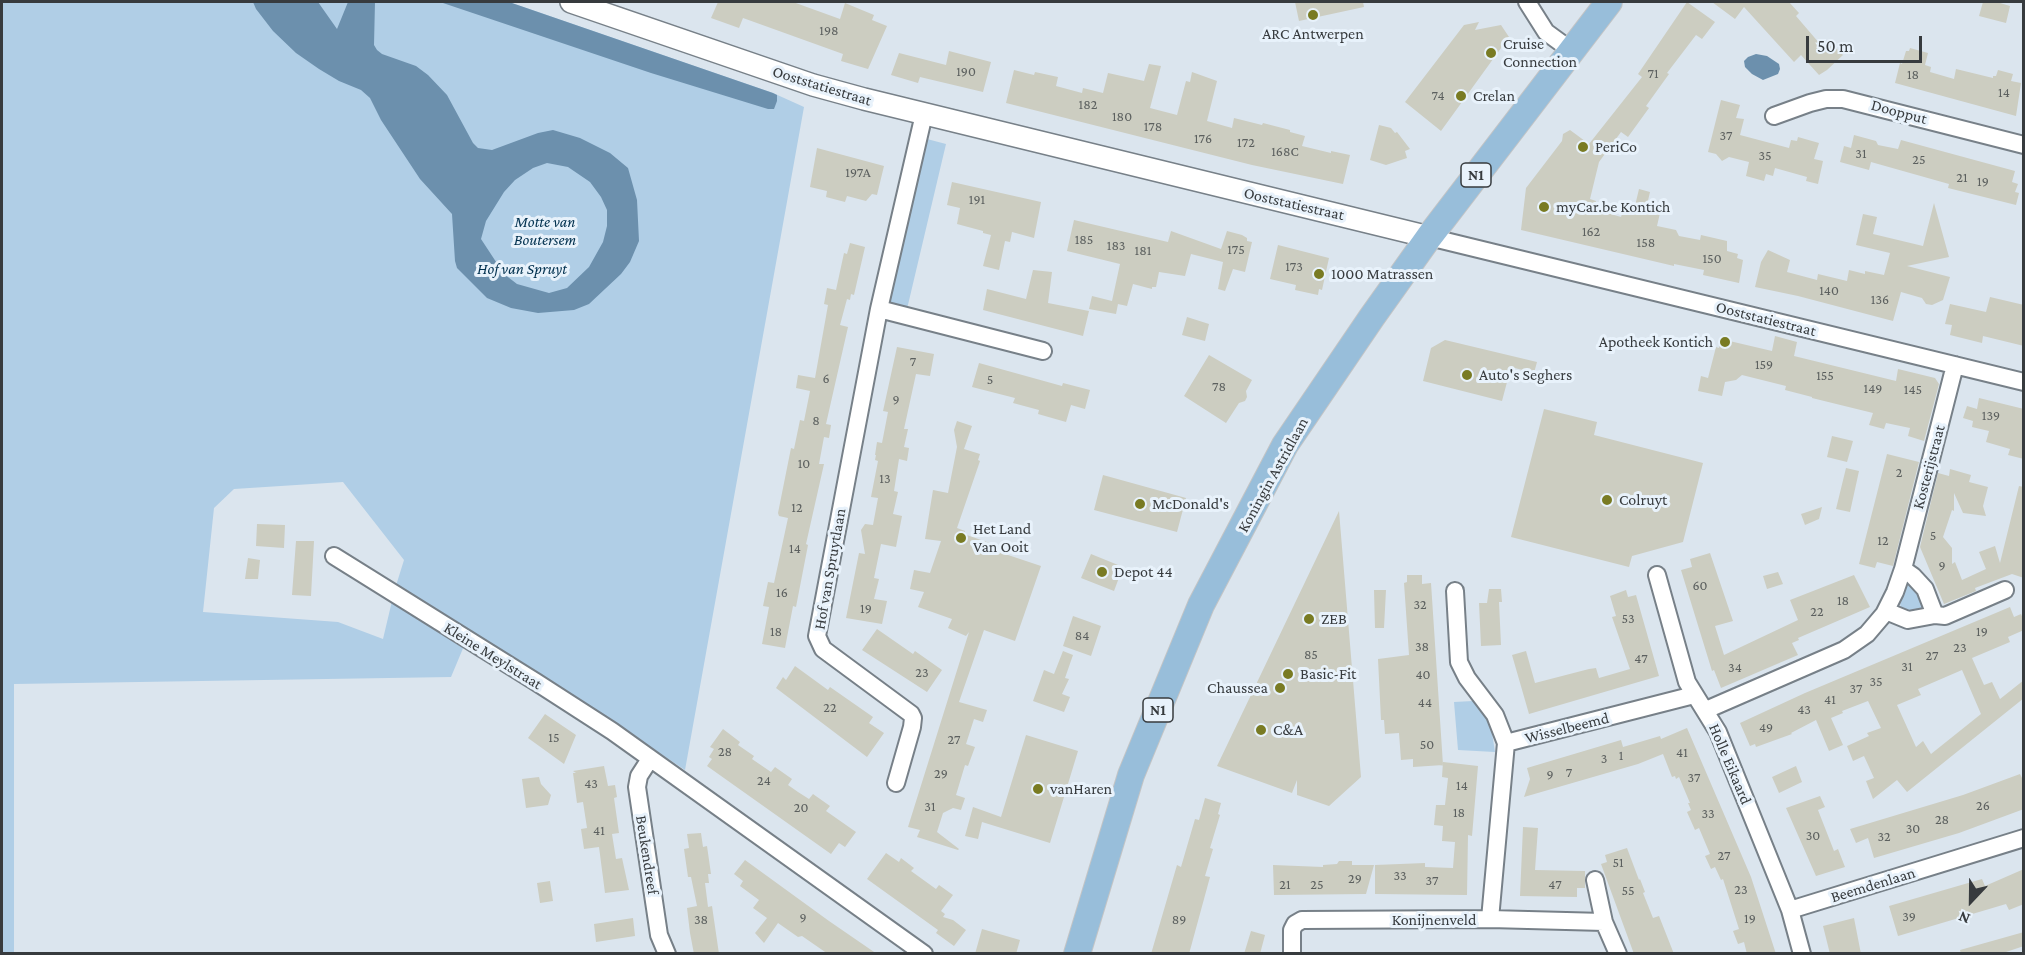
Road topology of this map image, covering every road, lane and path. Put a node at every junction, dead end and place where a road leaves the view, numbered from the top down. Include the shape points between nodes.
1 (571, 2) edge
2 (1527, 2) edge
3 (1609, 2) edge
4 (1572, 51) junction
5 (924, 114) junction
6 (1774, 116) dead end
7 (2024, 145) edge
8 (1430, 237) junction
9 (879, 309) junction
10 (1043, 351) dead end
11 (1956, 365) junction
12 (2024, 381) edge
13 (334, 556) dead end
14 (1903, 569) junction
15 (1657, 575) dead end
16 (1455, 591) dead end
17 (2005, 591) dead end
18 (1886, 611) junction
19 (1935, 615) junction
20 (1694, 695) junction
21 (1706, 710) junction
22 (1506, 743) junction
23 (650, 759) junction
24 (896, 783) dead end
25 (2024, 838) edge
26 (1595, 880) dead end
27 (1790, 910) junction
28 (1490, 919) junction
29 (1604, 922) junction
30 (667, 954) edge
31 (924, 954) edge
32 (1077, 954) edge
33 (1292, 954) edge
34 (1604, 954) edge
35 (1618, 954) edge
36 (1802, 954) edge

1 - 5 street, Ooststatiestraat via 813,84
2 - 4 street via 1546,32
3 - 4 main road, Koningin Astridlaan / N1
4 - 8 main road, Koningin Astridlaan / N1
5 - 8 street, Ooststatiestraat
5 - 9 street, Hof van Spruytlaan
6 - 7 street, Doopput via 1809,103 1844,99
8 - 11 street, Ooststatiestraat
8 - 32 main road, Koningin Astridlaan / N1 via 1285,446 1201,605 1131,775
9 - 10 street
9 - 24 street, Hof van Spruytlaan via 817,636 823,649 911,714 912,727
11 - 12 street, Ooststatiestraat
11 - 14 street, Kosterijstraat
13 - 23 street, Kleine Meylstraat via 536,682
14 - 18 street, Kosterijstraat
14 - 19 street via 1925,589
15 - 20 street, Holle Eikaard
16 - 22 street via 1459,662 1496,715
17 - 19 street via 1945,616
18 - 19 street via 1908,620
18 - 21 street, Kosterijstraat via 1867,634 1844,650
20 - 21 street, Holle Eikaard
20 - 22 street, Wisselbeemd
21 - 27 street, Holle Eikaard
22 - 28 street, Wisselbeemd
23 - 30 street, Beukendreef via 637,787 659,935
23 - 31 street, Kleine Meylstraat
25 - 27 street, Beemdenlaan
26 - 29 street
27 - 36 street, Holle Eikaard
28 - 29 street, Konijnenveld
28 - 33 street, Konijnenveld via 1302,920 1292,930
29 - 34 street
29 - 35 street

